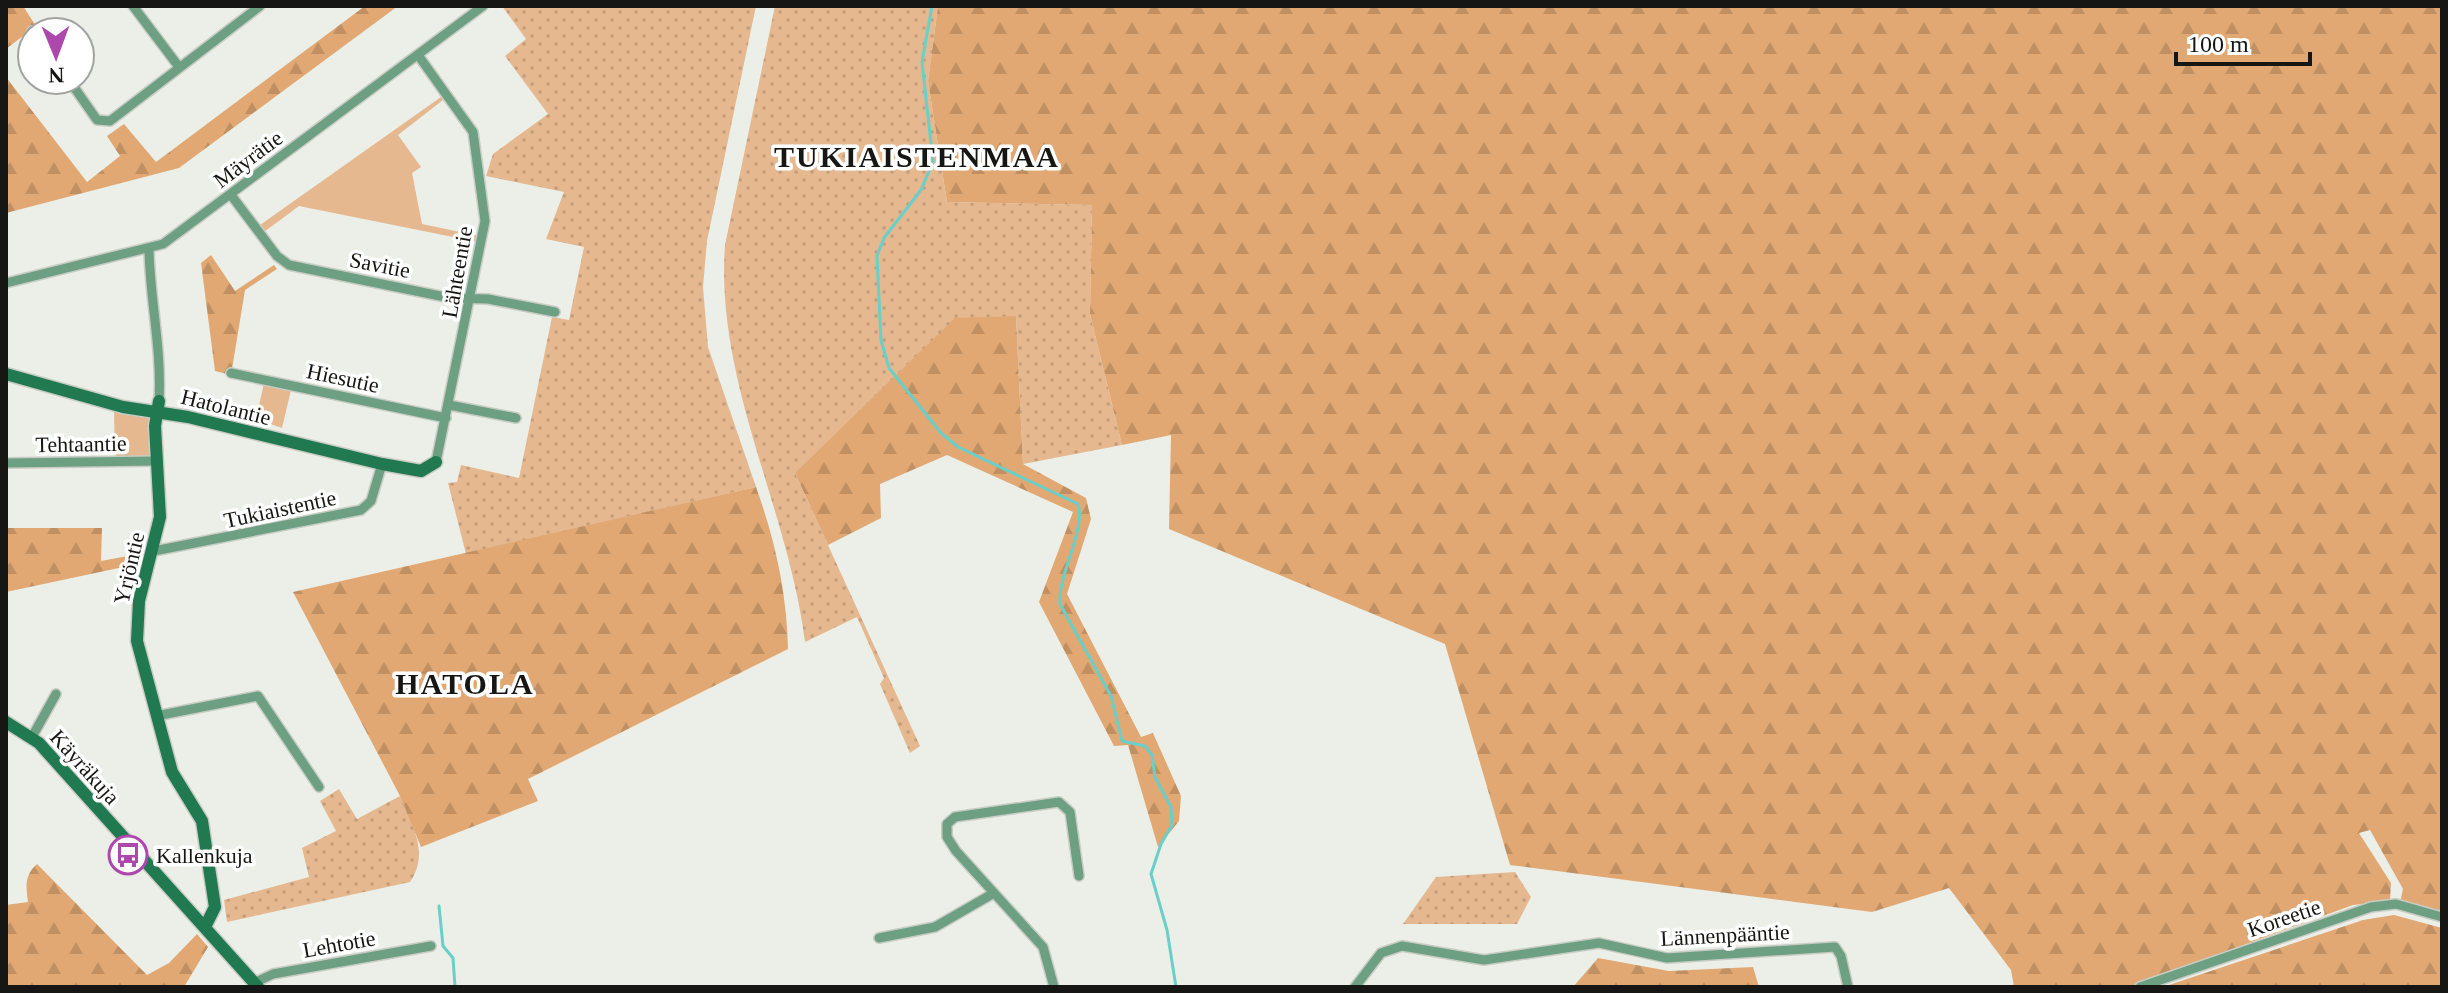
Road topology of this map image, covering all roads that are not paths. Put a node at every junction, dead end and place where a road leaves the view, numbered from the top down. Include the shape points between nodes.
1 (133, 6) edge
2 (483, 6) edge
3 (256, 7) edge
4 (418, 55) junction
5 (179, 67) junction
6 (82, 96) edge
7 (231, 195) junction
8 (149, 250) junction
9 (6, 283) edge
10 (471, 300) junction
11 (555, 312) dead end
12 (231, 373) dead end
13 (6, 374) edge
14 (449, 405) junction
15 (159, 406) junction
16 (446, 418) junction
17 (516, 418) dead end
18 (157, 461) junction
19 (436, 462) joint
20 (6, 463) edge
21 (382, 464) junction
22 (154, 551) junction
23 (56, 694) dead end
24 (156, 716) junction
25 (6, 722) edge
26 (32, 737) junction
27 (319, 787) dead end
28 (1079, 876) dead end
29 (994, 893) junction
30 (2442, 917) edge
31 (205, 927) junction
32 (879, 938) dead end
33 (431, 946) dead end
34 (256, 985) edge
35 (1054, 987) edge
36 (1355, 987) edge
37 (1848, 987) edge
38 (2140, 987) edge

1 - 5 street
2 - 4 street, Mäyrätie
3 - 5 street
4 - 7 street, Mäyrätie
4 - 10 street, Lähteentie via 477,142 485,226
5 - 6 street via 110,121 103,123
7 - 8 street, Mäyrätie
7 - 10 street, Savitie via 289,265
8 - 9 street, Mäyrätie
8 - 15 street, Yrjöntie
10 - 11 street, Savitie
10 - 14 street, Lähteentie
12 - 16 street, Hiesutie
13 - 15 street, Hatolantie via 123,407
14 - 16 street, Lähteentie
14 - 17 street
15 - 18 street, Yrjöntie
15 - 21 street, Hatolantie
16 - 19 street, Lähteentie
18 - 20 street, Tehtaantie
18 - 22 street, Yrjöntie via 160,517
19 - 21 street, Hatolantie via 421,471
21 - 22 street, Tukiaistentie via 371,501 361,510
22 - 24 street, Yrjöntie via 139,601 137,641
23 - 26 street
24 - 27 street via 258,696
24 - 31 street, Yrjöntie via 172,772 204,828 215,907
25 - 26 street, Käyräkuja
26 - 31 street, Käyräkuja
28 - 29 street via 1071,815 1062,803 952,818 946,827 948,840
29 - 32 street via 935,927
29 - 35 street via 1043,947
30 - 38 street, Koreetie via 2396,904 2371,907
31 - 34 street, Käyräkuja
33 - 34 street, Lehtotie via 273,974
36 - 37 street, Lännenpääntie via 1381,953 1402,946 1484,960 1599,943 1667,958 1835,947

